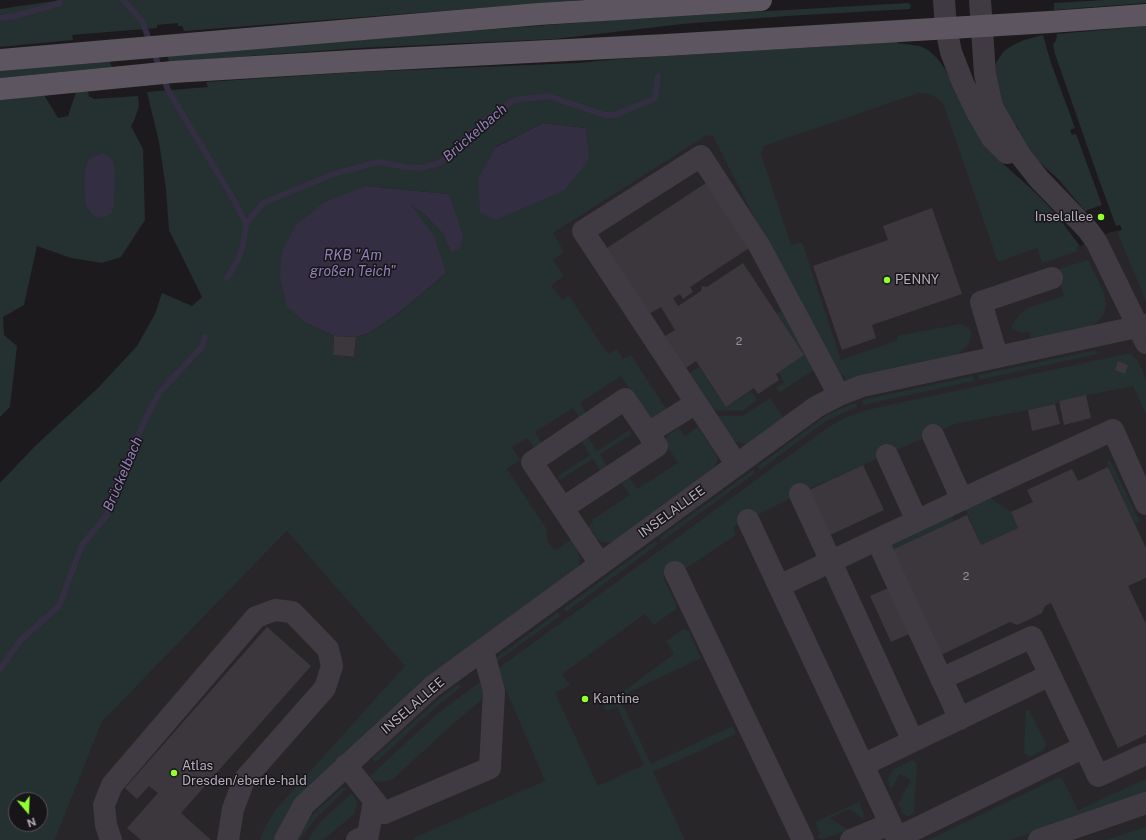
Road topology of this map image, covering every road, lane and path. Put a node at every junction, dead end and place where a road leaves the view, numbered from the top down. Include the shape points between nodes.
1 (761, 0) edge
2 (944, 0) edge
3 (980, 0) edge
4 (1146, 15) edge
5 (982, 26) junction
6 (946, 28) junction
7 (0, 60) edge
8 (0, 89) edge
9 (1039, 179) junction
10 (1052, 278) dead end
11 (1144, 331) edge
12 (997, 356) junction
13 (838, 395) junction
14 (696, 403) junction
15 (648, 433) junction
16 (933, 434) dead end
17 (887, 455) dead end
18 (737, 465) junction
19 (800, 494) dead end
20 (962, 500) junction
21 (1146, 504) edge
22 (563, 508) junction
23 (748, 520) dead end
24 (917, 521) junction
25 (877, 540) junction
26 (831, 562) junction
27 (600, 564) junction
28 (675, 572) dead end
29 (779, 586) junction
30 (483, 650) junction
31 (1050, 675) junction
32 (941, 679) junction
33 (960, 719) junction
34 (913, 741) junction
35 (1084, 747) junction
36 (1146, 754) edge
37 (346, 765) junction
38 (863, 765) junction
39 (374, 801) junction
40 (1146, 803) edge
41 (895, 834) edge
42 (111, 840) edge
43 (228, 840) edge
44 (285, 840) edge
45 (357, 840) edge
46 (803, 840) edge
47 (851, 840) edge
48 (1039, 840) edge

1 - 7 main road via 539,14
2 - 6 street
3 - 5 street
4 - 5 main road
5 - 6 main road
5 - 9 street via 985,74 992,107 1020,155
6 - 8 main road via 173,72
6 - 9 street via 960,77 992,138
9 - 11 street via 1096,241
10 - 12 street via 981,302
11 - 12 street, INSELALLEE
12 - 13 street, INSELALLEE via 862,386
13 - 14 street via 760,247 701,156 583,231
13 - 18 street, INSELALLEE via 816,407
14 - 15 street
14 - 18 street
15 - 22 street via 656,446
15 - 22 street via 626,399 532,462
16 - 20 street
17 - 24 street
18 - 27 street, INSELALLEE
19 - 26 street
20 - 21 street via 1113,430
20 - 24 street
22 - 27 street
23 - 29 street
24 - 25 street
25 - 26 street
25 - 32 street
26 - 29 street
26 - 34 street
27 - 30 street, INSELALLEE
28 - 46 street
29 - 38 street
30 - 37 street, INSELALLEE via 433,686
30 - 39 street via 494,691 490,768 384,813
31 - 32 street via 1032,637
31 - 33 street
31 - 35 street
32 - 33 street
33 - 34 street
34 - 38 street
35 - 36 street via 1098,776
35 - 41 street
37 - 39 street
37 - 44 street, INSELALLEE via 304,805
38 - 41 street
39 - 45 street via 368,835
40 - 48 street
41 - 47 street
42 - 43 street via 104,805 112,785 256,617 275,610 292,612 328,649 332,666 325,688 244,780 233,809

